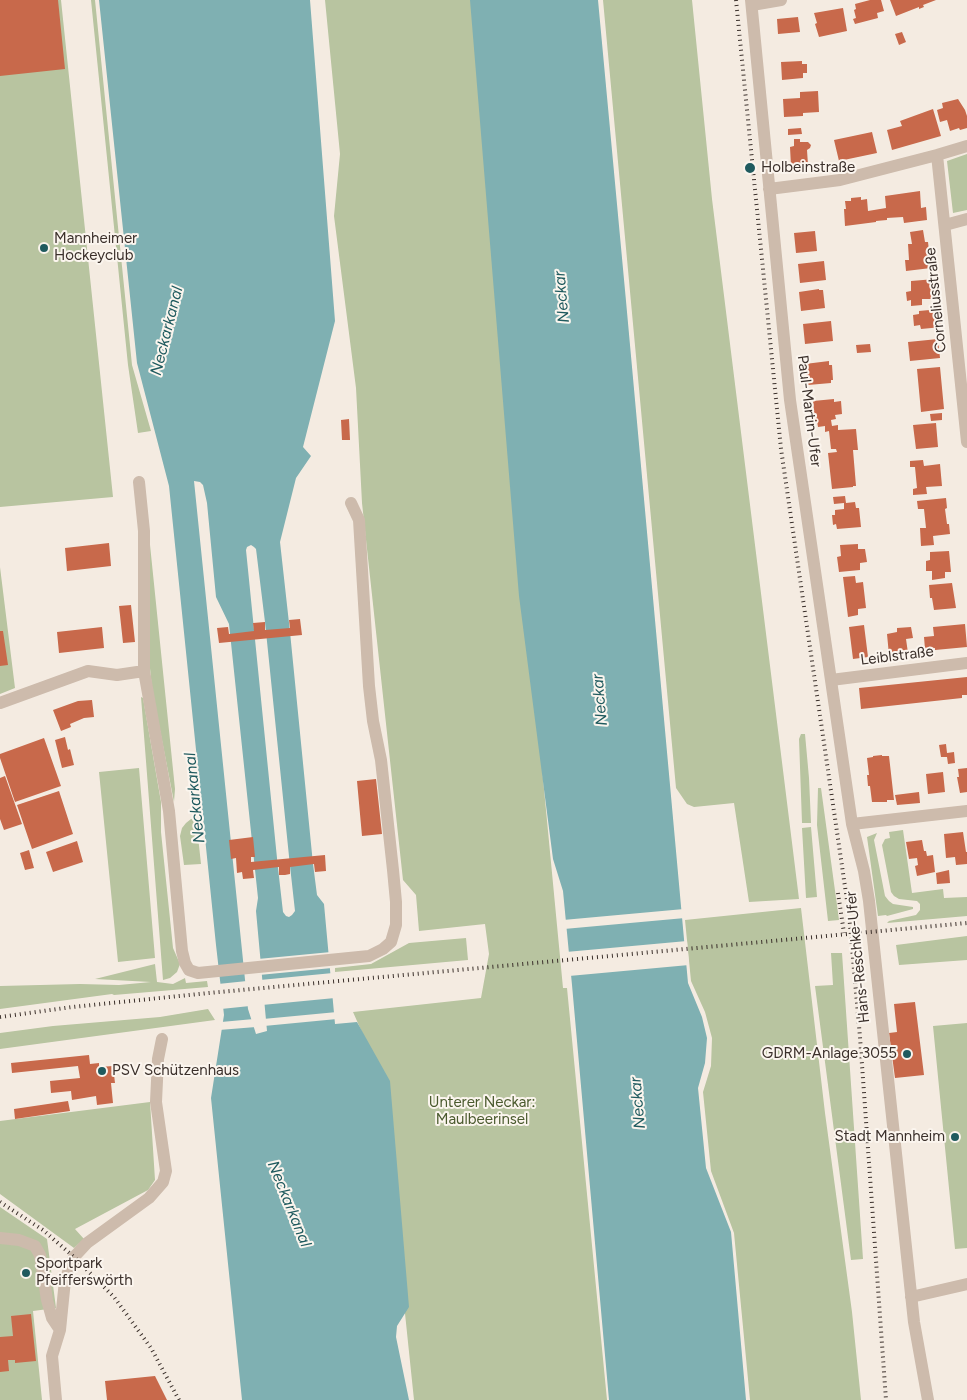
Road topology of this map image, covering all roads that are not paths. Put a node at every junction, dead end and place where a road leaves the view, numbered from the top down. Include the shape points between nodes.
1 (781, 0) edge
2 (751, 3) edge
3 (967, 146) edge
4 (937, 156) junction
5 (769, 189) junction
6 (967, 219) edge
7 (945, 225) junction
8 (963, 364) edge
9 (967, 442) edge
10 (139, 482) dead end
11 (351, 504) dead end
12 (967, 663) edge
13 (144, 671) junction
14 (830, 680) junction
15 (0, 702) edge
16 (967, 811) edge
17 (852, 824) junction
18 (162, 1039) dead end
19 (0, 1238) edge
20 (967, 1284) edge
21 (911, 1297) junction
22 (60, 1330) junction
23 (56, 1400) edge
24 (928, 1400) edge

1 - 2 street
2 - 5 street, Paul-Martin-Ufer
3 - 4 street
4 - 5 street via 840,180
4 - 7 street, Corneliusstraße
5 - 14 street, Paul-Martin-Ufer via 790,400
6 - 7 street
7 - 8 street, Corneliusstraße
8 - 9 street, Corneliusstraße
10 - 13 street via 144,531
11 - 13 street via 359,520 369,686 381,760 394,886 396,925 390,942 383,949 368,956 198,973 189,970 182,951 169,811
12 - 14 street, Leiblstraße
13 - 15 street via 117,675 88,671
14 - 17 street, Paul-Martin-Ufer
16 - 17 street
17 - 21 street, Hans-Reschke-Ufer via 868,901
18 - 22 street via 156,1102 166,1171 163,1182 149,1198 74,1256 65,1280
19 - 22 street via 35,1246 40,1255 49,1309
20 - 21 street
21 - 24 street, Hans-Reschke-Ufer
22 - 23 street via 52,1356

